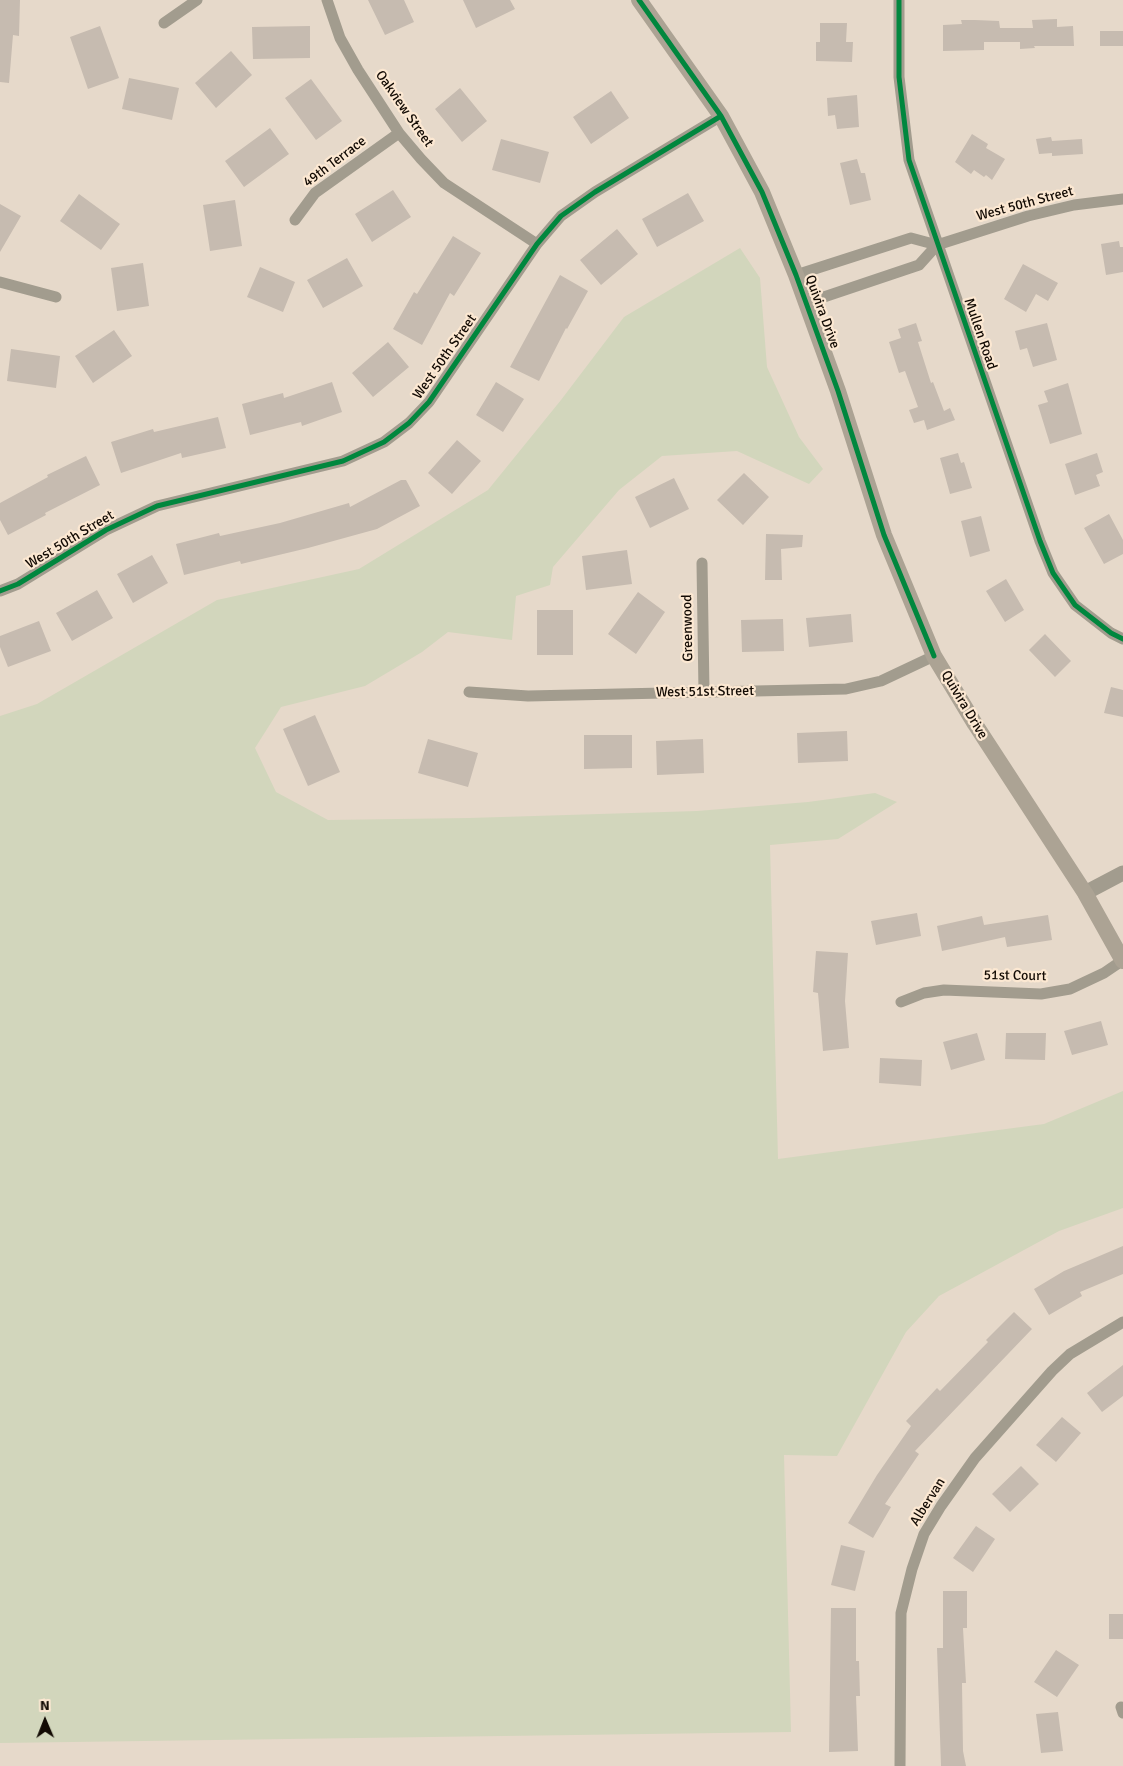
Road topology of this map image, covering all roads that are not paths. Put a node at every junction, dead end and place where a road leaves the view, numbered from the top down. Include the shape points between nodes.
1 (197, 0) edge
2 (327, 0) edge
3 (639, 0) edge
4 (898, 0) edge
5 (164, 23) dead end
6 (721, 116) junction
7 (399, 133) junction
8 (1123, 198) edge
9 (295, 220) dead end
10 (537, 244) junction
11 (937, 245) junction
12 (796, 275) junction
13 (0, 282) edge
14 (56, 296) dead end
15 (806, 303) junction
16 (702, 563) dead end
17 (0, 591) edge
18 (1123, 639) edge
19 (934, 656) junction
20 (469, 692) dead end
21 (704, 692) junction
22 (1123, 873) edge
23 (1085, 893) junction
24 (1123, 961) edge
25 (901, 1002) dead end
26 (1123, 1322) edge
27 (900, 1766) edge

1 - 5 street
2 - 7 street, Oakview Street via 340,38
3 - 6 main road, Quivira Drive
4 - 11 street, Mullen Road via 904,133 909,160
6 - 10 street, West 50th Street via 572,207
6 - 12 main road, Quivira Drive via 762,192
7 - 9 street, 49th Terrace via 315,193
7 - 10 street, Oakview Street via 444,183
8 - 11 street, West 50th Street via 1028,216
10 - 17 street, West 50th Street via 429,402 384,442 336,463 156,506 106,530 18,584
11 - 12 street via 911,238
11 - 15 street via 919,265
11 - 18 street, Mullen Road via 1053,573 1075,605
12 - 15 main road, Quivira Drive
13 - 14 street
15 - 19 main road, Quivira Drive via 884,535
16 - 21 street, Greenwood
19 - 21 street, West 51st Street via 881,681 846,689
19 - 23 main road, Quivira Drive
20 - 21 street, West 51st Street via 528,696
22 - 23 street
23 - 24 main road, Quivira Drive
24 - 25 street, 51st Court via 1070,988 1041,994 944,990
26 - 27 street, Albervan via 1070,1354 1052,1371 975,1458 924,1534 901,1613

